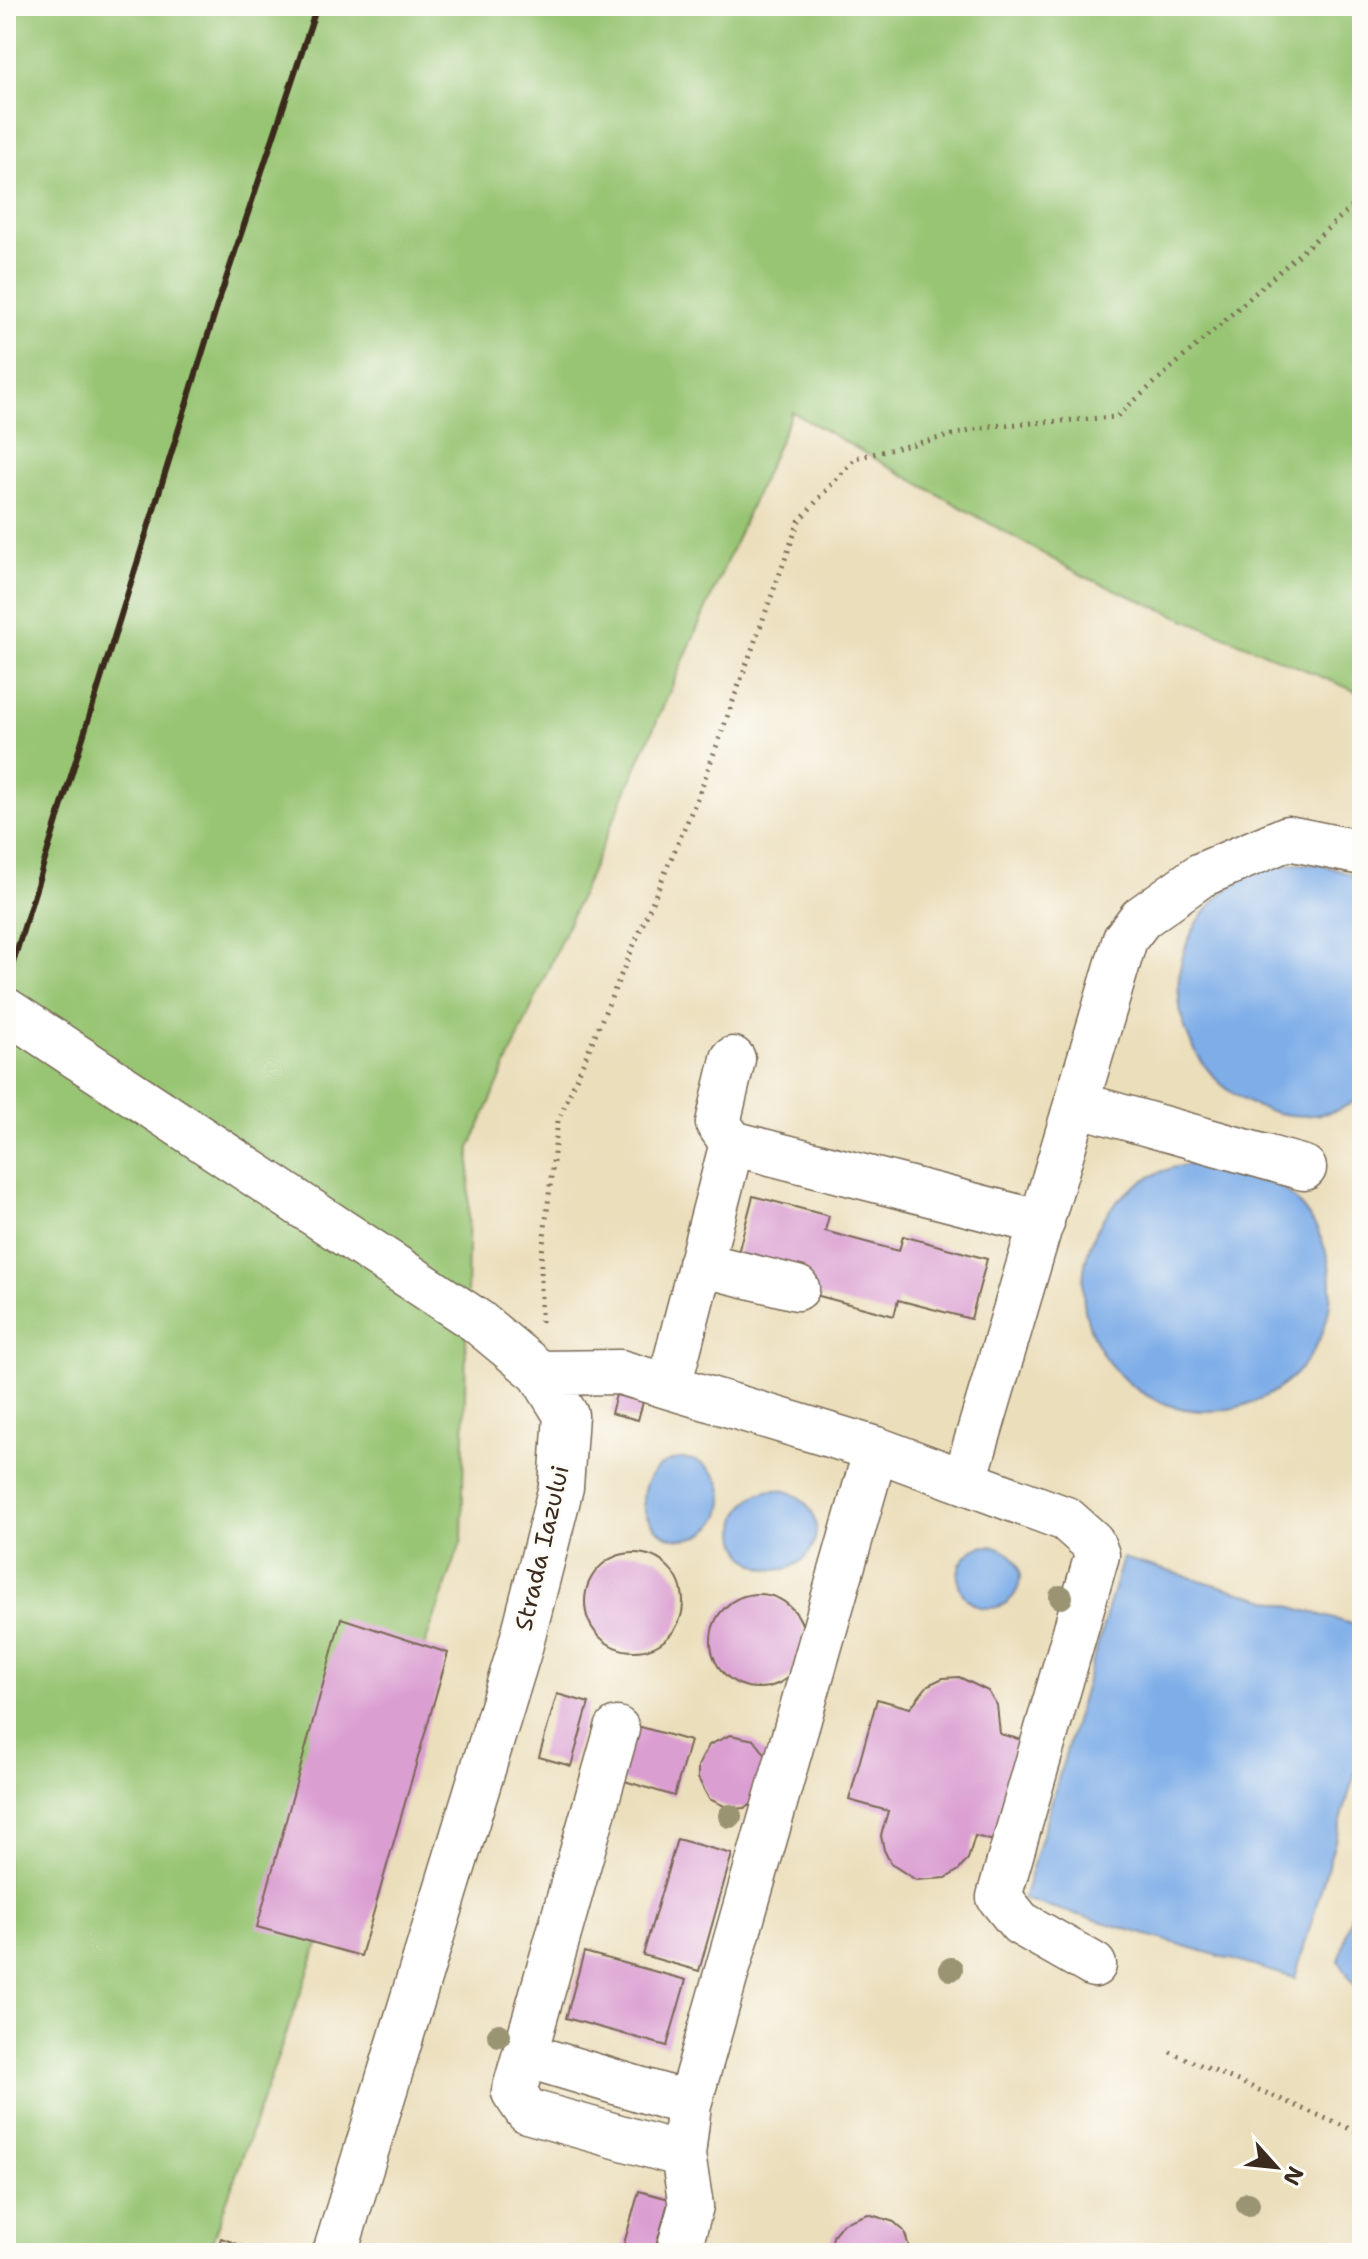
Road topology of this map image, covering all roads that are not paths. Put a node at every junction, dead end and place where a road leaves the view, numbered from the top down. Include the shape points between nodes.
1 (1362, 853) edge
2 (6, 1010) edge
3 (733, 1059) dead end
4 (1077, 1104) junction
5 (732, 1143) junction
6 (1304, 1168) dead end
7 (1042, 1223) junction
8 (700, 1264) junction
9 (797, 1288) dead end
10 (540, 1373) junction
11 (669, 1386) junction
12 (876, 1449) junction
13 (965, 1480) junction
14 (617, 1729) dead end
15 (1094, 1965) dead end
16 (525, 2055) junction
17 (689, 2104) junction
18 (683, 2155) junction
19 (335, 2253) edge
20 (678, 2253) edge

1 - 4 lane via 1288,838 1201,875 1141,918 1125,939
2 - 10 lane, Strada Iazului via 477,1321
3 - 5 lane via 718,1123
4 - 6 lane
4 - 7 lane
5 - 7 lane
5 - 8 lane
7 - 13 lane
8 - 9 lane
8 - 11 lane
10 - 11 lane via 620,1372
10 - 19 lane, Strada Iazului via 566,1415 561,1487 520,1648
11 - 12 lane
12 - 13 lane
12 - 17 lane
13 - 15 lane via 1066,1519 1092,1542 1097,1555 999,1897 1020,1923
14 - 16 lane
16 - 17 lane
16 - 18 lane via 514,2092 527,2111
17 - 18 lane
18 - 20 lane via 691,2206

